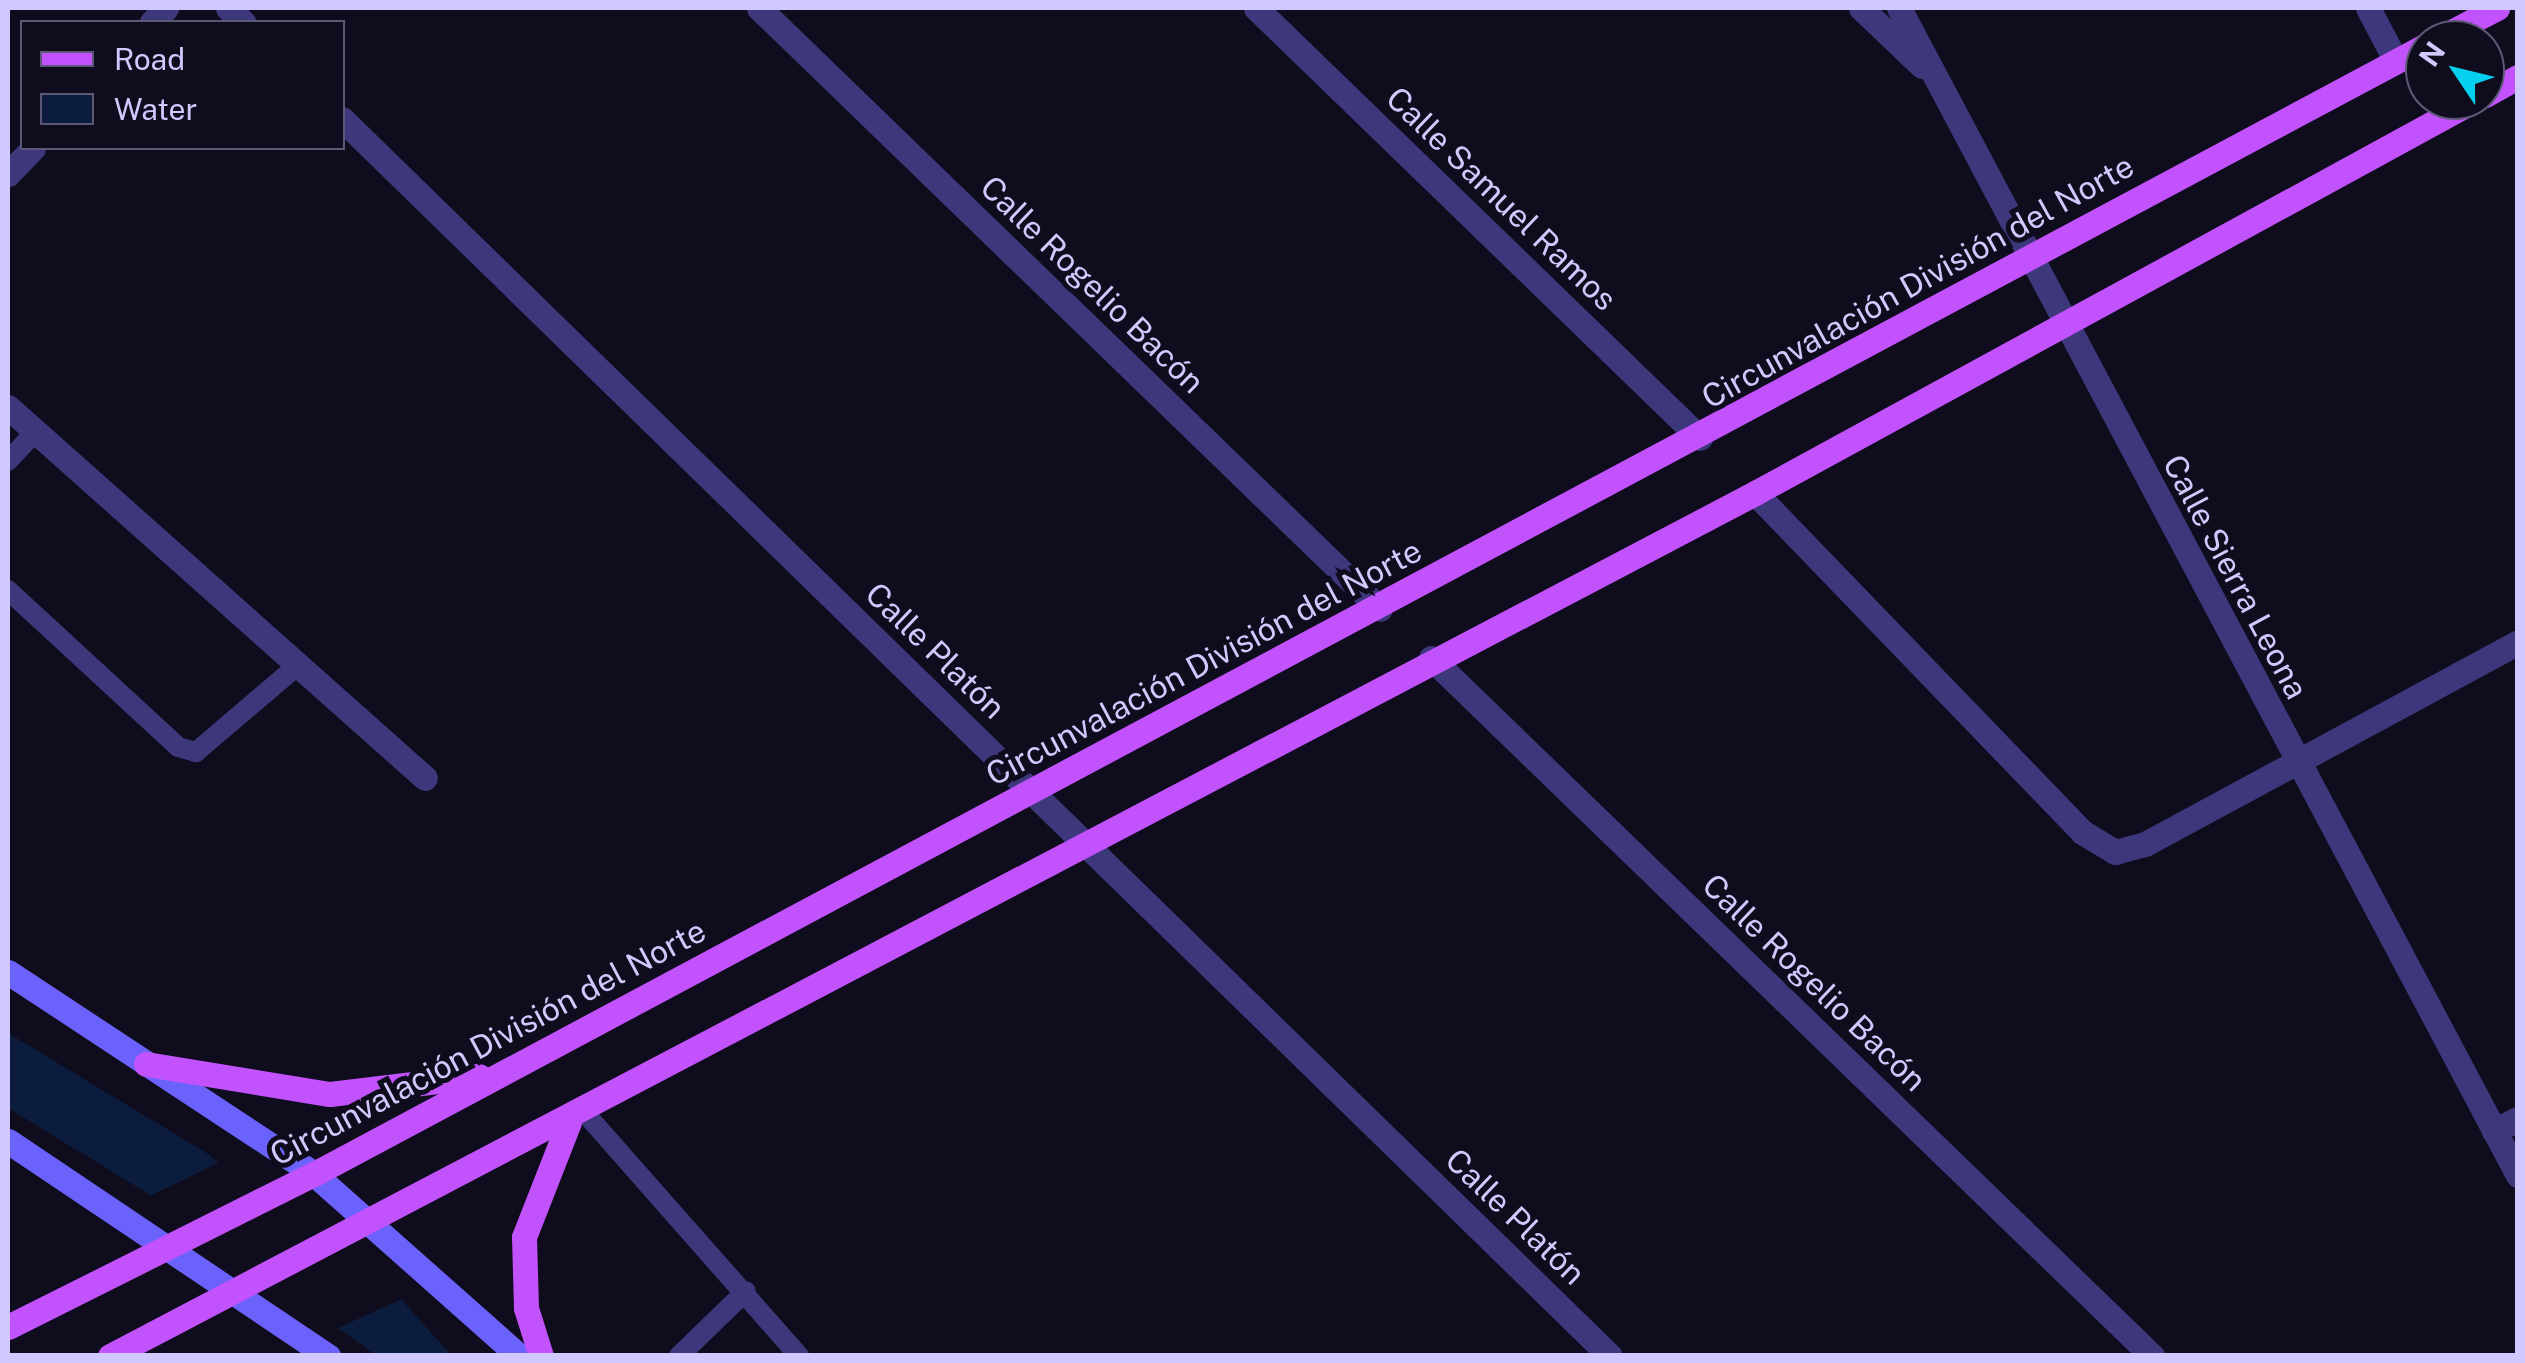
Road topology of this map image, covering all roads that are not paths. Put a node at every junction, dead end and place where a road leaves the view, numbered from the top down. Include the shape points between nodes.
1 (758, 8) edge
2 (1256, 8) edge
3 (1861, 8) edge
4 (1899, 8) edge
5 (2368, 8) edge
6 (2497, 8) edge
7 (2474, 20) edge
8 (2405, 57) edge
9 (2396, 62) junction
10 (1940, 83) junction
11 (2438, 120) edge
12 (345, 123) edge
13 (30, 150) edge
14 (8, 174) edge
15 (2027, 258) junction
16 (2060, 322) junction
17 (8, 407) edge
18 (36, 431) junction
19 (1700, 438) junction
20 (8, 460) edge
21 (1755, 492) junction
22 (8, 590) edge
23 (1380, 608) junction
24 (2518, 642) edge
25 (1430, 658) junction
26 (296, 667) junction
27 (2297, 760) junction
28 (425, 778) dead end
29 (1031, 790) junction
30 (1081, 840) junction
31 (8, 972) edge
32 (146, 1064) junction
33 (517, 1065) junction
34 (577, 1118) junction
35 (2518, 1118) edge
36 (2494, 1131) junction
37 (8, 1142) edge
38 (314, 1174) junction
39 (2518, 1176) edge
40 (368, 1223) junction
41 (177, 1244) junction
42 (240, 1285) junction
43 (746, 1292) junction
44 (8, 1327) edge
45 (110, 1356) edge
46 (328, 1356) edge
47 (519, 1356) edge
48 (541, 1356) edge
49 (680, 1356) edge
50 (799, 1356) edge
51 (1610, 1356) edge
52 (2152, 1356) edge

1 - 23 street, Calle Rogelio Bacón
2 - 19 street, Calle Samuel Ramos
3 - 10 street
4 - 10 street, Calle Sierra Leona
5 - 9 street
6 - 7 main road
8 - 9 main road, Circunvalación División del Norte
9 - 15 main road, Circunvalación División del Norte
10 - 15 street, Calle Sierra Leona
11 - 16 main road
12 - 29 street, Calle Platón
13 - 14 street
15 - 16 street, Calle Sierra Leona
15 - 19 main road, Circunvalación División del Norte
16 - 21 main road
16 - 27 street, Calle Sierra Leona
17 - 18 street
18 - 20 lane
18 - 26 street
19 - 23 main road, Circunvalación División del Norte
21 - 25 main road
21 - 27 street via 2082,832 2115,852 2145,844
22 - 26 lane via 178,747 210,744
23 - 29 main road, Circunvalación División del Norte
24 - 27 street
25 - 30 main road
25 - 52 street, Calle Rogelio Bacón
26 - 28 street
27 - 36 street, Calle Sierra Leona
29 - 30 street, Calle Platón
29 - 33 main road, Circunvalación División del Norte
30 - 34 main road
30 - 51 street, Calle Platón
31 - 32 street
32 - 33 main road via 330,1094 394,1092
32 - 38 street
33 - 38 main road, Circunvalación División del Norte
34 - 40 main road
34 - 43 lane
34 - 48 main road via 524,1237 526,1308
35 - 36 street
36 - 39 street, Calle Sierra Leona
37 - 41 street
38 - 40 street
38 - 41 main road, Circunvalación División del Norte
40 - 42 main road
40 - 47 street
41 - 42 street
41 - 44 main road, Circunvalación División del Norte
42 - 45 main road
42 - 46 street
43 - 49 lane
43 - 50 lane

